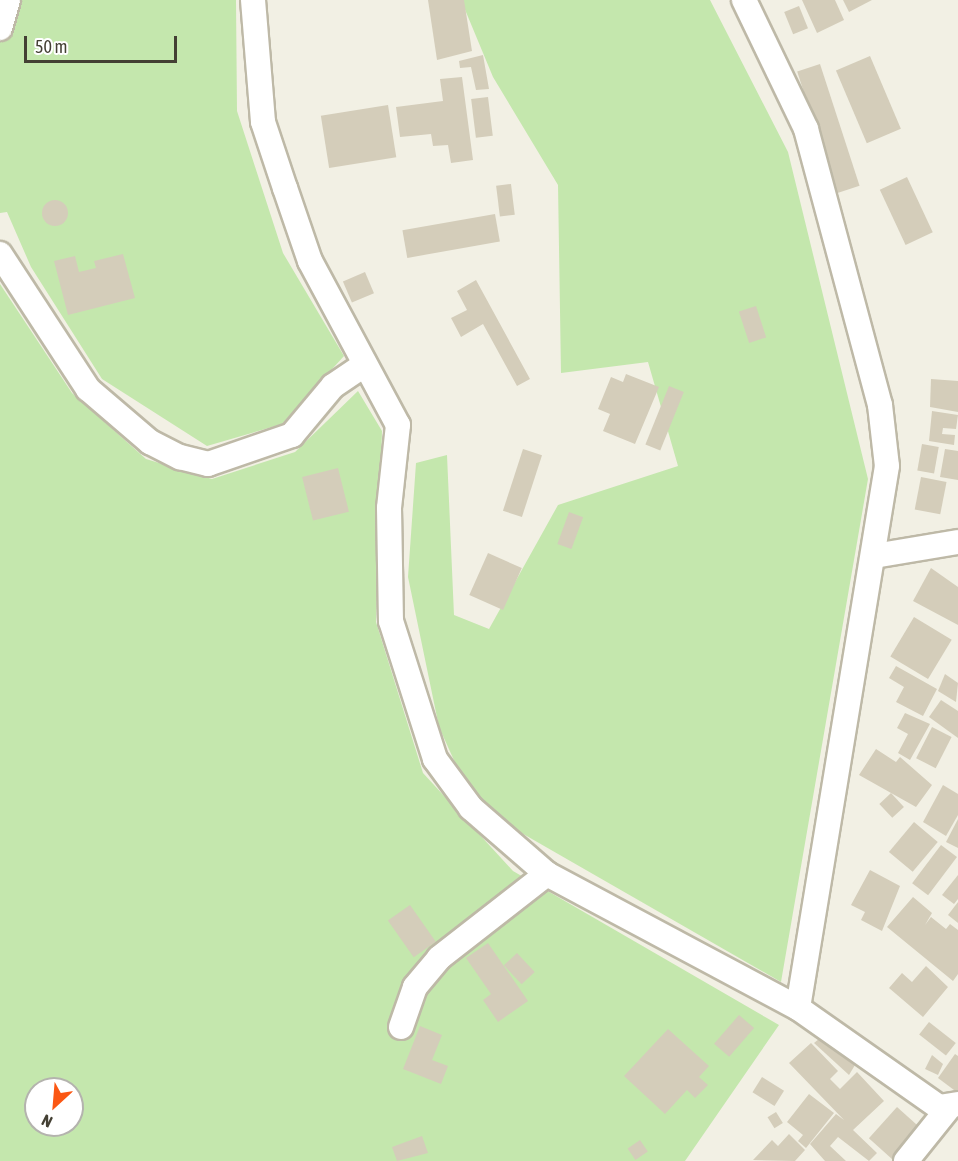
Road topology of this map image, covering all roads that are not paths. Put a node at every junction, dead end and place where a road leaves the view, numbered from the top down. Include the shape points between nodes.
1 (8, 0) edge
2 (253, 0) edge
3 (744, 0) edge
4 (0, 28) edge
5 (0, 254) edge
6 (364, 365) junction
7 (958, 542) edge
8 (874, 556) junction
9 (547, 874) junction
10 (798, 1008) junction
11 (401, 1027) dead end
12 (953, 1107) edge
13 (906, 1161) edge

1 - 4 street
2 - 6 street via 263,122 310,261
3 - 8 street via 806,129 880,405 887,466
5 - 6 street via 88,389 150,442 180,457 208,464 292,435 333,386
6 - 9 street via 398,425 389,508 391,621 435,759 471,808
7 - 8 street
8 - 10 street
9 - 10 street
9 - 11 street via 439,958 415,987
10 - 12 street
12 - 13 street

